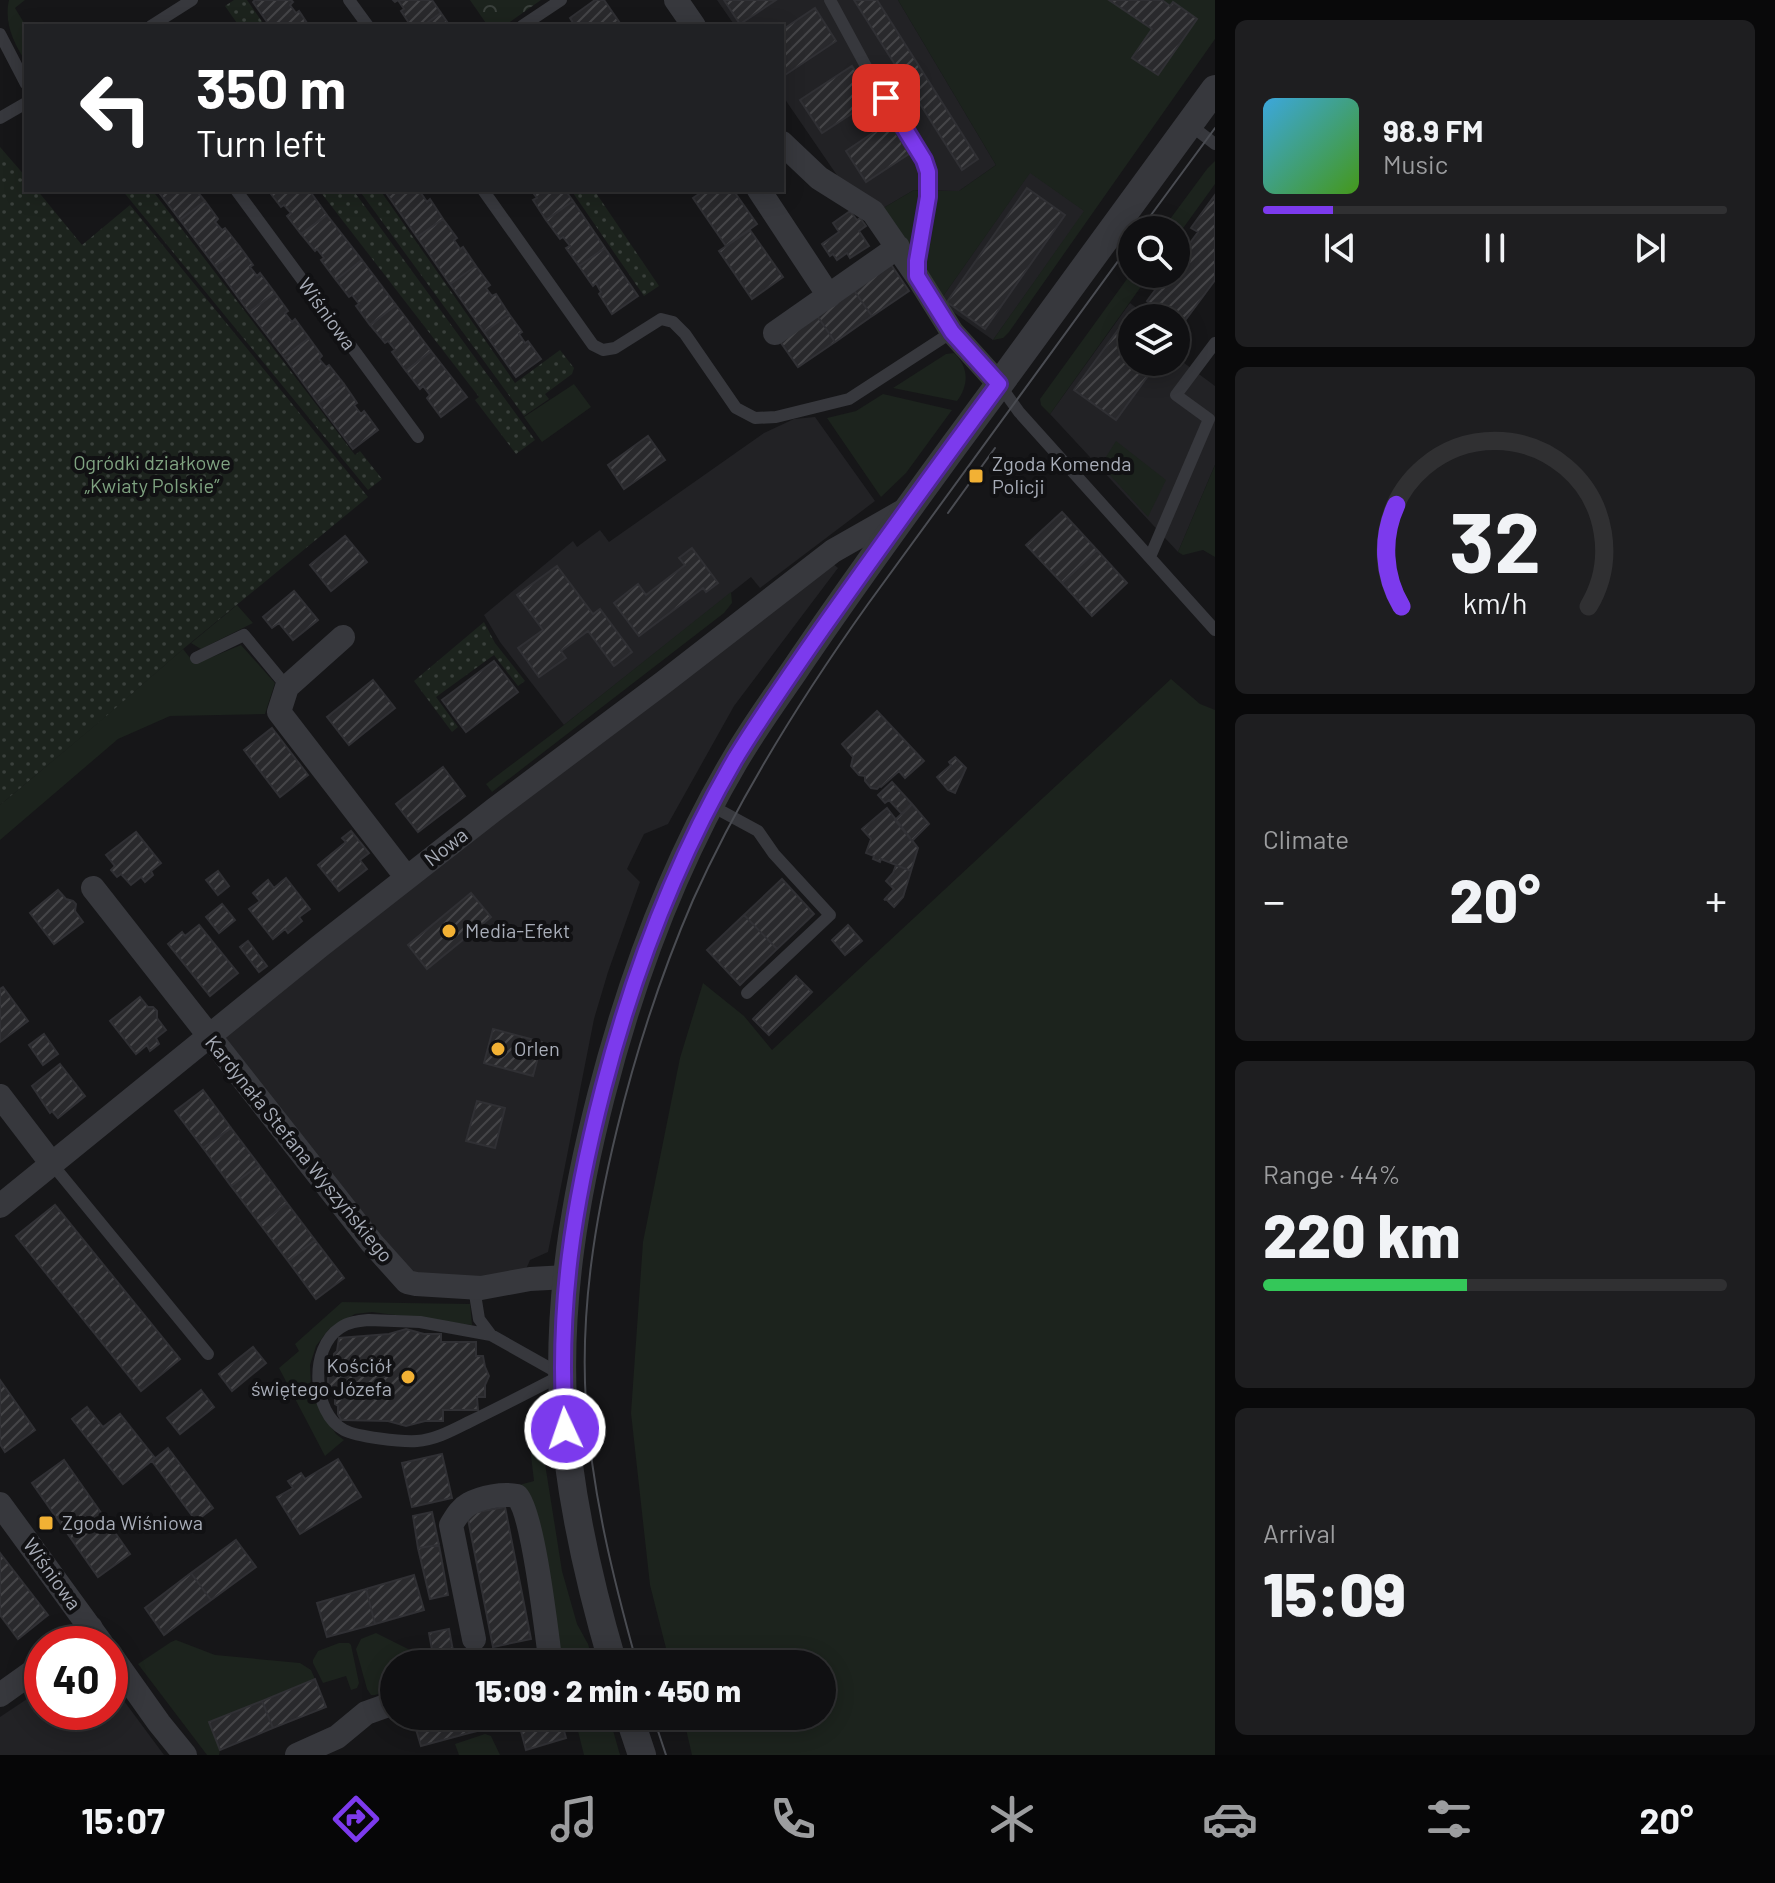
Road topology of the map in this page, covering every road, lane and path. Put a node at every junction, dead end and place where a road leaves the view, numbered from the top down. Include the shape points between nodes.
1 (192, 0) edge
2 (349, 0) edge
3 (561, 0) edge
4 (676, 0) edge
5 (830, 0) edge
6 (154, 24) edge
7 (367, 24) edge
8 (525, 24) edge
9 (693, 24) edge
10 (0, 34) edge
11 (24, 80) edge
12 (1215, 89) edge
13 (24, 104) edge
14 (0, 118) edge
15 (1189, 124) junction
16 (1215, 144) edge
17 (784, 145) edge
18 (237, 192) edge
19 (484, 192) edge
20 (760, 192) edge
21 (898, 247) junction
22 (917, 276) junction
23 (829, 296) junction
24 (952, 332) junction
25 (775, 333) dead end
26 (1215, 343) edge
27 (999, 384) junction
28 (418, 437) dead end
29 (907, 509) junction
30 (1150, 557) junction
31 (1215, 630) edge
32 (343, 637) dead end
33 (196, 658) dead end
34 (287, 687) junction
35 (710, 805) junction
36 (407, 878) junction
37 (93, 888) dead end
38 (747, 993) dead end
39 (208, 1037) junction
40 (0, 1096) edge
41 (52, 1164) junction
42 (0, 1206) edge
43 (567, 1277) junction
44 (474, 1288) junction
45 (491, 1335) junction
46 (208, 1354) dead end
47 (562, 1375) junction
48 (0, 1504) edge
49 (90, 1626) edge
50 (474, 1639) dead end
51 (549, 1650) edge
52 (609, 1650) edge
53 (24, 1678) edge
54 (128, 1679) edge
55 (0, 1695) edge
56 (380, 1708) edge
57 (634, 1730) edge
58 (185, 1755) edge
59 (297, 1755) edge
60 (642, 1755) edge

1 - 6 lane
2 - 7 lane
3 - 8 lane
4 - 9 street
5 - 22 lane via 927,167
10 - 11 lane
12 - 15 street
13 - 14 lane
15 - 16 lane
15 - 27 street
17 - 21 street via 819,178 873,212
18 - 28 lane, Wiśniowa
19 - 24 lane via 593,345 615,348 661,319 673,322 736,408 755,418 849,399
20 - 23 street
21 - 22 street
21 - 23 street
22 - 24 street
23 - 25 street
24 - 27 street
26 - 30 lane via 1176,395 1209,419
27 - 29 street
27 - 30 lane
29 - 35 street via 765,713
29 - 36 street, Nowa via 833,551
30 - 31 lane
32 - 34 street
33 - 34 lane via 244,635
34 - 36 street via 279,712
35 - 38 lane via 758,831 830,915
35 - 43 street via 658,916 627,1002 590,1140
36 - 39 street, Nowa
37 - 39 street, Kardynała Stefana Wyszyńskiego
39 - 41 street, Nowa
39 - 44 street, Kardynała Stefana Wyszyńskiego via 407,1282
40 - 41 street
41 - 42 street, Nowa
41 - 46 lane
43 - 44 street, Kardynała Stefana Wyszyńskiego
43 - 47 street
44 - 45 lane via 479,1319
45 - 47 lane
45 - 47 lane via 420,1322 369,1320 338,1329 320,1357 317,1374 327,1411 345,1431 419,1441 445,1434
47 - 52 street via 580,1531
48 - 49 street, Wiśniowa
50 - 51 street via 451,1525 470,1503 517,1496 533,1545
53 - 55 street
54 - 58 street
56 - 59 street via 337,1737
57 - 60 street

